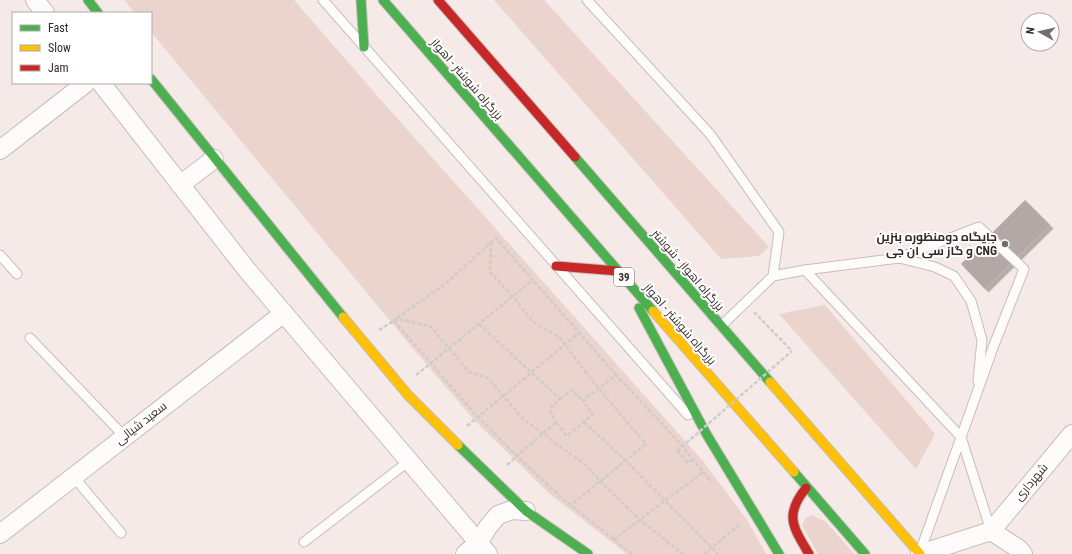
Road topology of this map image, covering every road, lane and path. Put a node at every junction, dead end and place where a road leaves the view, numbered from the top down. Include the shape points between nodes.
1 (35, 0) edge
2 (88, 0) edge
3 (323, 0) edge
4 (361, 0) edge
5 (383, 0) edge
6 (438, 0) edge
7 (587, 0) edge
8 (44, 12) edge
9 (97, 12) edge
10 (364, 47) junction
11 (152, 80) edge
12 (85, 84) edge
13 (102, 84) edge
14 (0, 150) edge
15 (214, 159) junction
16 (180, 184) junction
17 (491, 242) junction
18 (0, 255) edge
19 (899, 258) junction
20 (556, 266) junction
21 (806, 270) junction
22 (618, 271) junction
23 (17, 274) dead end
24 (773, 276) junction
25 (533, 280) junction
26 (513, 297) junction
27 (745, 303) junction
28 (284, 313) junction
29 (395, 320) junction
30 (479, 324) junction
31 (721, 326) junction
32 (579, 334) junction
33 (30, 338) dead end
34 (363, 341) junction
35 (565, 345) junction
36 (449, 349) junction
37 (430, 364) junction
38 (532, 373) junction
39 (616, 375) junction
40 (401, 387) junction
41 (599, 389) junction
42 (976, 395) junction
43 (504, 396) junction
44 (560, 399) junction
45 (583, 401) junction
46 (478, 417) junction
47 (556, 422) junction
48 (584, 422) junction
49 (543, 434) junction
50 (1072, 434) edge
51 (707, 435) junction
52 (124, 436) junction
53 (962, 436) junction
54 (453, 439) junction
55 (678, 441) dead end
56 (517, 456) junction
57 (693, 459) dead end
58 (625, 460) junction
59 (409, 461) junction
60 (703, 472) dead end
61 (73, 476) junction
62 (493, 479) junction
63 (600, 481) junction
64 (806, 488) junction
65 (666, 500) junction
66 (571, 505) junction
67 (526, 510) junction
68 (640, 520) junction
69 (743, 522) dead end
70 (991, 531) junction
71 (121, 533) dead end
72 (0, 534) edge
73 (613, 540) junction
74 (304, 542) dead end
75 (712, 548) junction
76 (477, 550) edge
77 (588, 554) edge
78 (632, 554) edge
79 (683, 554) edge
80 (704, 554) edge
81 (718, 554) edge
82 (779, 554) edge
83 (808, 554) edge
84 (865, 554) edge
85 (920, 554) edge
86 (1024, 554) edge

1 - 8 street
2 - 9 main road
3 - 10 lane
4 - 10 main road
5 - 22 main road, بزرگراه شوشتر - اهواز / 39
6 - 31 main road, بزرگراه اهواز - شوشتر
7 - 24 lane via 710,134 779,232
10 - 20 lane
11 - 15 main road
12 - 14 street
13 - 16 street
15 - 16 street
15 - 34 main road
16 - 28 street
17 - 25 path via 496,238
17 - 26 path via 490,272
17 - 29 path via 445,284
18 - 23 lane
19 - 21 lane
19 - 42 lane via 935,267 954,276 972,301 982,340
19 - 42 lane via 979,227 1024,269
20 - 22 main road
20 - 51 lane via 673,400
21 - 24 lane
21 - 53 lane
22 - 51 main road
22 - 64 main road, بزرگراه شوشتر - اهواز / 39
24 - 27 lane
25 - 26 path
25 - 32 path
26 - 30 path
26 - 35 path via 533,322 559,337
27 - 31 lane
27 - 57 path, bridge via 792,351 677,451 688,463
28 - 52 street, سعید شیالی
28 - 59 street
29 - 34 path
29 - 36 path via 430,326
29 - 37 path
30 - 36 path
30 - 38 path
31 - 85 main road, بزرگراه اهواز - شوشتر
32 - 35 path
32 - 39 path
33 - 52 lane
34 - 40 main road
35 - 38 path
35 - 41 path
36 - 37 path
36 - 43 path via 469,372 488,378
37 - 40 path
37 - 46 path
38 - 43 path
38 - 44 path
39 - 41 path
39 - 55 path
40 - 54 main road
41 - 45 path
41 - 58 path via 646,444
42 - 53 lane
43 - 46 path
43 - 49 path via 524,420
44 - 45 path via 572,390
44 - 47 path via 549,409
45 - 48 path via 593,414
46 - 54 path
46 - 56 path
47 - 48 path via 567,436
47 - 49 path
48 - 58 path
49 - 56 path
49 - 63 path via 587,466
50 - 70 street, شهرداری
51 - 82 main road
52 - 61 street, سعید شیالی
53 - 70 lane
53 - 85 lane
54 - 62 main road
56 - 62 path
56 - 66 path
58 - 63 path
58 - 65 path
59 - 74 lane
59 - 76 street
60 - 65 path
61 - 71 lane
61 - 72 street, سعید شیالی
62 - 67 main road
63 - 66 path
63 - 68 path
64 - 83 main road via 797,497 791,512 793,526
64 - 84 main road, بزرگراه شوشتر - اهواز / 39
65 - 68 path
65 - 75 path
66 - 73 path
67 - 76 street via 512,510 498,515 488,527
67 - 77 main road
68 - 73 path
68 - 79 path
69 - 75 path
70 - 85 street
70 - 86 street
73 - 78 path
75 - 80 path
75 - 81 path

